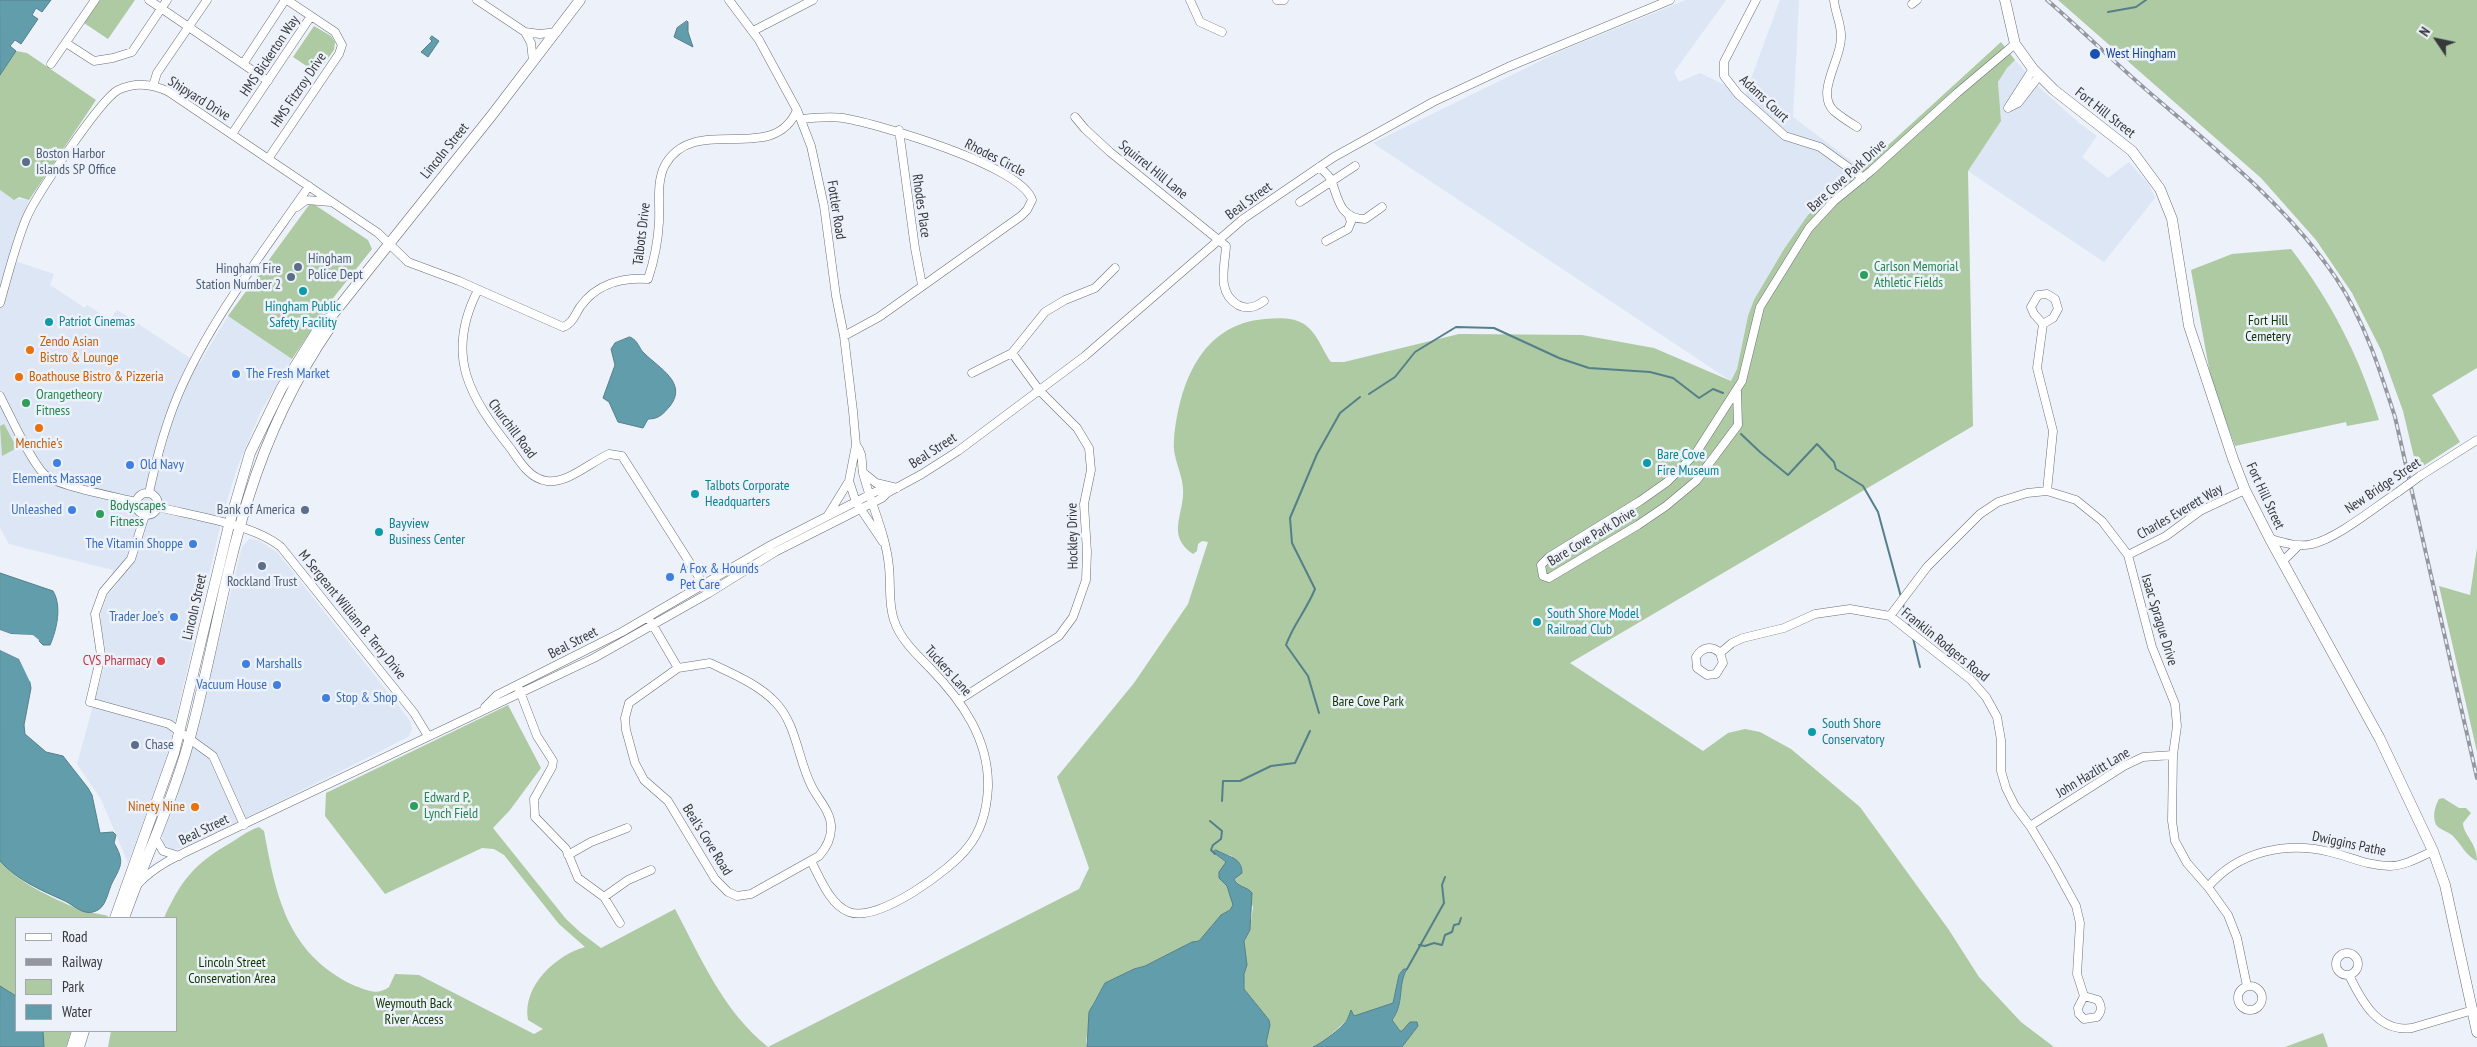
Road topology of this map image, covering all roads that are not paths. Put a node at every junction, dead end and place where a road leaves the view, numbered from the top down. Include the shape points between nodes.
1 (95, 0) edge
2 (149, 0) edge
3 (167, 0) edge
4 (207, 0) edge
5 (286, 0) edge
6 (477, 0) edge
7 (580, 0) edge
8 (729, 0) edge
9 (813, 0) edge
10 (1190, 0) edge
11 (1277, 0) edge
12 (1284, 0) edge
13 (1670, 0) edge
14 (1756, 0) edge
15 (1834, 0) edge
16 (2005, 0) edge
17 (162, 9) junction
18 (311, 16) junction
19 (188, 27) junction
20 (753, 31) junction
21 (525, 32) junction
22 (556, 32) junction
23 (1222, 32) dead end
24 (66, 43) junction
25 (2016, 44) junction
26 (533, 61) junction
27 (51, 64) dead end
28 (243, 64) junction
29 (268, 81) junction
30 (154, 86) junction
31 (797, 110) junction
32 (1075, 117) dead end
33 (801, 119) junction
34 (1857, 127) dead end
35 (899, 130) junction
36 (232, 134) junction
37 (268, 158) junction
38 (1355, 166) dead end
39 (1319, 167) junction
40 (1864, 178) junction
41 (1332, 181) junction
42 (309, 186) junction
43 (1300, 202) dead end
44 (334, 203) junction
45 (1382, 207) dead end
46 (293, 209) junction
47 (1349, 216) junction
48 (1219, 239) junction
49 (1326, 241) dead end
50 (388, 244) junction
51 (1115, 268) dead end
52 (922, 284) junction
53 (478, 290) junction
54 (1264, 301) dead end
55 (0, 303) edge
56 (330, 318) junction
57 (2043, 324) dead end
58 (844, 336) junction
59 (1012, 353) junction
60 (972, 373) dead end
61 (1039, 390) junction
62 (1737, 391) junction
63 (0, 396) edge
64 (2477, 440) edge
65 (856, 444) junction
66 (863, 472) junction
67 (850, 481) junction
68 (897, 488) junction
69 (2245, 490) junction
70 (2047, 491) junction
71 (150, 493) junction
72 (887, 493) junction
73 (871, 494) junction
74 (136, 502) junction
75 (874, 502) junction
76 (858, 506) junction
77 (158, 507) junction
78 (145, 515) junction
79 (828, 516) junction
80 (229, 525) junction
81 (240, 528) junction
82 (2270, 539) junction
83 (885, 545) junction
84 (2299, 545) junction
85 (2128, 555) junction
86 (2282, 562) junction
87 (704, 585) junction
88 (709, 593) junction
89 (1890, 616) junction
90 (648, 618) junction
91 (653, 625) junction
92 (1720, 653) dead end
93 (678, 668) junction
94 (517, 685) junction
95 (521, 694) junction
96 (959, 700) junction
97 (483, 709) junction
98 (179, 732) junction
99 (428, 736) junction
100 (190, 740) junction
101 (2174, 755) junction
102 (244, 825) junction
103 (2030, 826) junction
104 (628, 828) dead end
105 (156, 838) junction
106 (2433, 851) junction
107 (179, 856) junction
108 (568, 856) junction
109 (811, 861) junction
110 (651, 870) dead end
111 (137, 886) junction
112 (2208, 887) junction
113 (604, 897) junction
114 (115, 917) edge
115 (124, 917) edge
116 (620, 923) dead end
117 (2349, 975) dead end
118 (2247, 986) dead end
119 (2084, 996) dead end
120 (2473, 1010) junction
121 (77, 1032) edge
122 (84, 1032) edge
123 (2477, 1032) edge
124 (72, 1047) edge
125 (79, 1047) edge

1 - 24 street
2 - 17 street
3 - 17 street
4 - 19 street
5 - 18 street, HMS Fitzroy Drive
5 - 28 street
6 - 21 street
7 - 22 main road, Lincoln Street
8 - 20 street, Fottler Road
9 - 20 street
10 - 23 street via 1200,22
11 - 12 street
13 - 39 street, Beal Street via 1433,102
14 - 40 street, Adams Court via 1722,72 1738,94 1786,136 1820,147
15 - 34 street via 1842,37 1827,92 1828,104
16 - 25 main road, Fort Hill Street
17 - 19 street
17 - 24 street via 132,52 126,55 94,61
18 - 29 street, HMS Bickerton Way
18 - 37 street, HMS Fitzroy Drive via 338,36 341,50
19 - 28 street
19 - 30 street via 158,73
20 - 31 street, Fottler Road
21 - 22 street
21 - 26 street via 531,43
22 - 26 main road, Lincoln Street
24 - 27 street
25 - 40 street, Bare Cove Park Drive
25 - 69 main road, Fort Hill Street via 2036,73 2132,151 2160,189 2172,219 2189,326
26 - 50 main road, Lincoln Street
28 - 29 street
29 - 36 street, HMS Bickerton Way
30 - 36 street, Shipyard Drive
30 - 55 street, Shipyard Drive via 134,85 119,90 97,109 28,214
31 - 33 street, Fottler Road
31 - 53 street, Talbots Drive via 784,128 766,136 699,140 674,153 660,180 658,231 648,279 625,278 600,288 588,298 567,326 550,323
32 - 48 street, Squirrel Hill Lane via 1110,152
33 - 35 street, Rhodes Circle via 840,117
33 - 58 street, Fottler Road via 818,172
35 - 52 street, Rhodes Place via 914,248
35 - 52 street, Rhodes Circle via 1009,177 1025,187 1032,200 1021,216
36 - 37 street, Shipyard Drive
37 - 42 street, Shipyard Drive
38 - 41 street
39 - 41 street
39 - 48 street, Beal Street
40 - 62 street, Bare Cove Park Drive via 1816,219 1773,283 1757,312 1745,372
41 - 43 street
41 - 47 street via 1340,206
42 - 44 street, Shipyard Drive
42 - 46 street
44 - 46 street via 306,200
44 - 50 street, Shipyard Drive via 378,233
45 - 47 street via 1365,220
46 - 71 street via 192,365 168,422
47 - 49 street via 1348,230
48 - 54 street via 1226,246 1223,277 1226,295 1242,307
48 - 61 street, Beal Street via 1106,339
50 - 53 street, Talbots Drive via 408,262
50 - 56 main road, Lincoln Street
51 - 59 street via 1095,288 1045,312
52 - 58 street, Rhodes Circle via 879,317
53 - 87 street, Churchill Road via 464,333 464,363 474,398 488,421 526,470 546,481 571,474 609,454 622,456
56 - 80 main road, Lincoln Street via 324,320 311,339 267,416 250,453
56 - 81 main road, Lincoln Street via 331,326 296,383 274,431
57 - 70 street via 2037,368 2053,432
58 - 65 street, Fottler Road
59 - 60 street
59 - 61 street, Hockley Drive
61 - 68 street, Beal Street via 958,450
61 - 96 street, Hockley Drive via 1077,428 1090,455 1091,470 1084,504 1087,566 1083,592 1073,617 1058,636
62 - 62 street, Bare Cove Park Drive via 1707,438 1681,469 1623,513 1548,556 1541,565 1543,576 1549,578 1622,536 1696,481 1738,425
63 - 74 street via 41,471 56,481
64 - 84 street, New Bridge Street, bridge via 2336,533 2312,545
65 - 66 street, Fottler Road via 862,451
65 - 67 street, Fottler Road
66 - 68 street via 876,483
66 - 73 street, Fottler Road
67 - 76 street, Fottler Road
67 - 79 street
68 - 72 street, Beal Street
69 - 82 main road, Fort Hill Street
69 - 85 street, Charles Everett Way via 2200,511 2158,540
70 - 85 street, Isaac Sprague Drive via 2076,500 2090,510
70 - 89 street, Isaac Sprague Drive via 2019,494 1986,510 1922,573
71 - 74 street via 140,496
71 - 77 street via 157,499
72 - 73 street, Beal Street via 877,491
72 - 75 street, Beal Street
73 - 75 street, Fottler Road
73 - 76 street, Beal Street
74 - 78 street via 139,512
75 - 76 street, Beal Street
75 - 83 street, Tuckers Lane
76 - 79 street, Beal Street
76 - 83 street, Tuckers Lane
76 - 88 street, Beal Street
77 - 78 street via 154,513
77 - 80 street, M Sergeant William B. Terry Drive
78 - 98 street via 131,559 104,592 96,611 101,654 90,702 169,724
79 - 87 street, Beal Street
80 - 81 street, M Sergeant William B. Terry Drive
80 - 98 main road, Lincoln Street
81 - 99 street, M Sergeant William B. Terry Drive via 269,538 281,547 409,707
81 - 100 main road, Lincoln Street
82 - 84 street, New Bridge Street
82 - 86 main road, Fort Hill Street
83 - 96 street, Tuckers Lane via 890,568 891,611 898,630
84 - 86 street
85 - 101 street, Isaac Sprague Drive via 2152,647 2175,704
86 - 106 main road, Fort Hill Street via 2373,725
87 - 88 street, Churchill Road
87 - 90 street, Beal Street
88 - 91 street, Beal Street
89 - 92 street, Franklin Rodgers Road via 1850,609 1832,610 1784,628 1743,638
89 - 103 street, Franklin Rodgers Road via 1966,675 1986,696 1998,725 2004,782 2015,806
90 - 91 street
90 - 94 street, Beal Street
91 - 93 street
91 - 95 street, Beal Street
93 - 109 street, Beal's Cove Road via 710,663 757,689 778,705 791,730 809,781 831,823 826,849
93 - 109 street, Beal's Cove Road via 641,693 626,710 630,747 644,780 668,801 715,879 728,892 737,896 751,894
94 - 95 street
94 - 97 street, Beal Street via 497,696
95 - 97 street, Beal Street
95 - 108 street via 537,736 553,761 534,799 535,817 561,843
96 - 109 street, Tuckers Lane via 977,734 988,776 984,816 975,837 960,856 897,900 879,909 857,914 835,903
97 - 99 street, Beal Street
98 - 100 street
98 - 114 main road, Lincoln Street via 162,791
99 - 102 street, Beal Street
100 - 102 street via 217,761
100 - 105 main road, Lincoln Street
101 - 103 street, John Hazlitt Lane via 2144,757 2124,766
101 - 112 street, Isaac Sprague Drive via 2172,821 2175,841 2187,863
102 - 107 street, Beal Street
103 - 119 street, Franklin Rodgers Road via 2065,884 2078,914 2076,967
104 - 108 street via 591,842
105 - 107 street, Beal Street via 163,851
105 - 111 main road, Lincoln Street
106 - 112 street, Dwiggins Pathe via 2390,866 2313,848 2272,850 2240,861
106 - 120 main road, Fort Hill Street via 2445,885
107 - 111 street, Beal Street via 148,873
108 - 113 street via 578,878
110 - 113 street via 628,880
111 - 115 main road, Lincoln Street
112 - 118 street, Isaac Sprague Drive via 2231,923
113 - 116 street
117 - 120 street via 2367,1009 2403,1029
120 - 123 main road, Fort Hill Street
121 - 124 main road
122 - 125 main road

